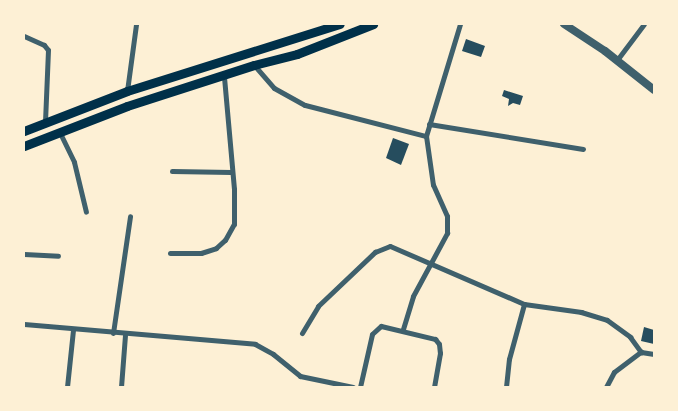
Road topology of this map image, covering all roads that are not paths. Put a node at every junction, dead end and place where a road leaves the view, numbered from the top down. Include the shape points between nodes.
1 (136, 24) edge
2 (340, 24) edge
3 (373, 24) edge
4 (460, 24) edge
5 (564, 24) edge
6 (644, 24) edge
7 (24, 36) edge
8 (617, 60) junction
9 (254, 64) junction
10 (224, 76) junction
11 (654, 90) edge
12 (127, 91) junction
13 (45, 122) junction
14 (429, 124) junction
15 (24, 130) edge
16 (60, 133) junction
17 (426, 136) junction
18 (24, 146) edge
19 (582, 149) dead end
20 (172, 171) dead end
21 (231, 172) junction
22 (86, 212) dead end
23 (130, 216) dead end
24 (170, 252) dead end
25 (24, 254) edge
26 (58, 256) dead end
27 (430, 262) junction
28 (524, 304) junction
29 (24, 324) edge
30 (403, 329) junction
31 (73, 330) junction
32 (113, 333) junction
33 (302, 334) dead end
34 (125, 335) junction
35 (641, 352) junction
36 (654, 354) edge
37 (67, 387) edge
38 (121, 387) edge
39 (353, 387) edge
40 (360, 387) edge
41 (434, 387) edge
42 (506, 387) edge
43 (606, 387) edge

1 - 12 street
2 - 12 main road
3 - 9 main road via 297,54
4 - 14 street
5 - 8 street
6 - 8 street
7 - 13 street via 48,50
8 - 11 street
9 - 10 main road
9 - 17 street via 274,88 305,105
10 - 16 main road via 127,106
10 - 21 street
12 - 13 main road
13 - 15 main road
14 - 17 street
14 - 19 street
16 - 18 main road
16 - 22 street via 77,170
17 - 27 street via 433,185 448,223 447,233
20 - 21 street
21 - 24 street via 234,224 226,240 201,253
23 - 32 street
25 - 26 street
27 - 28 street
27 - 30 street via 413,296
27 - 33 street via 398,247 384,247 318,306
28 - 35 street via 581,312 607,320 630,337
28 - 42 street via 509,359
29 - 31 street
30 - 40 street via 375,328
30 - 41 street via 428,336 439,344
31 - 32 street
31 - 37 street
32 - 34 street
34 - 38 street
34 - 39 street via 255,344 300,376
35 - 36 street
35 - 43 street via 614,372

